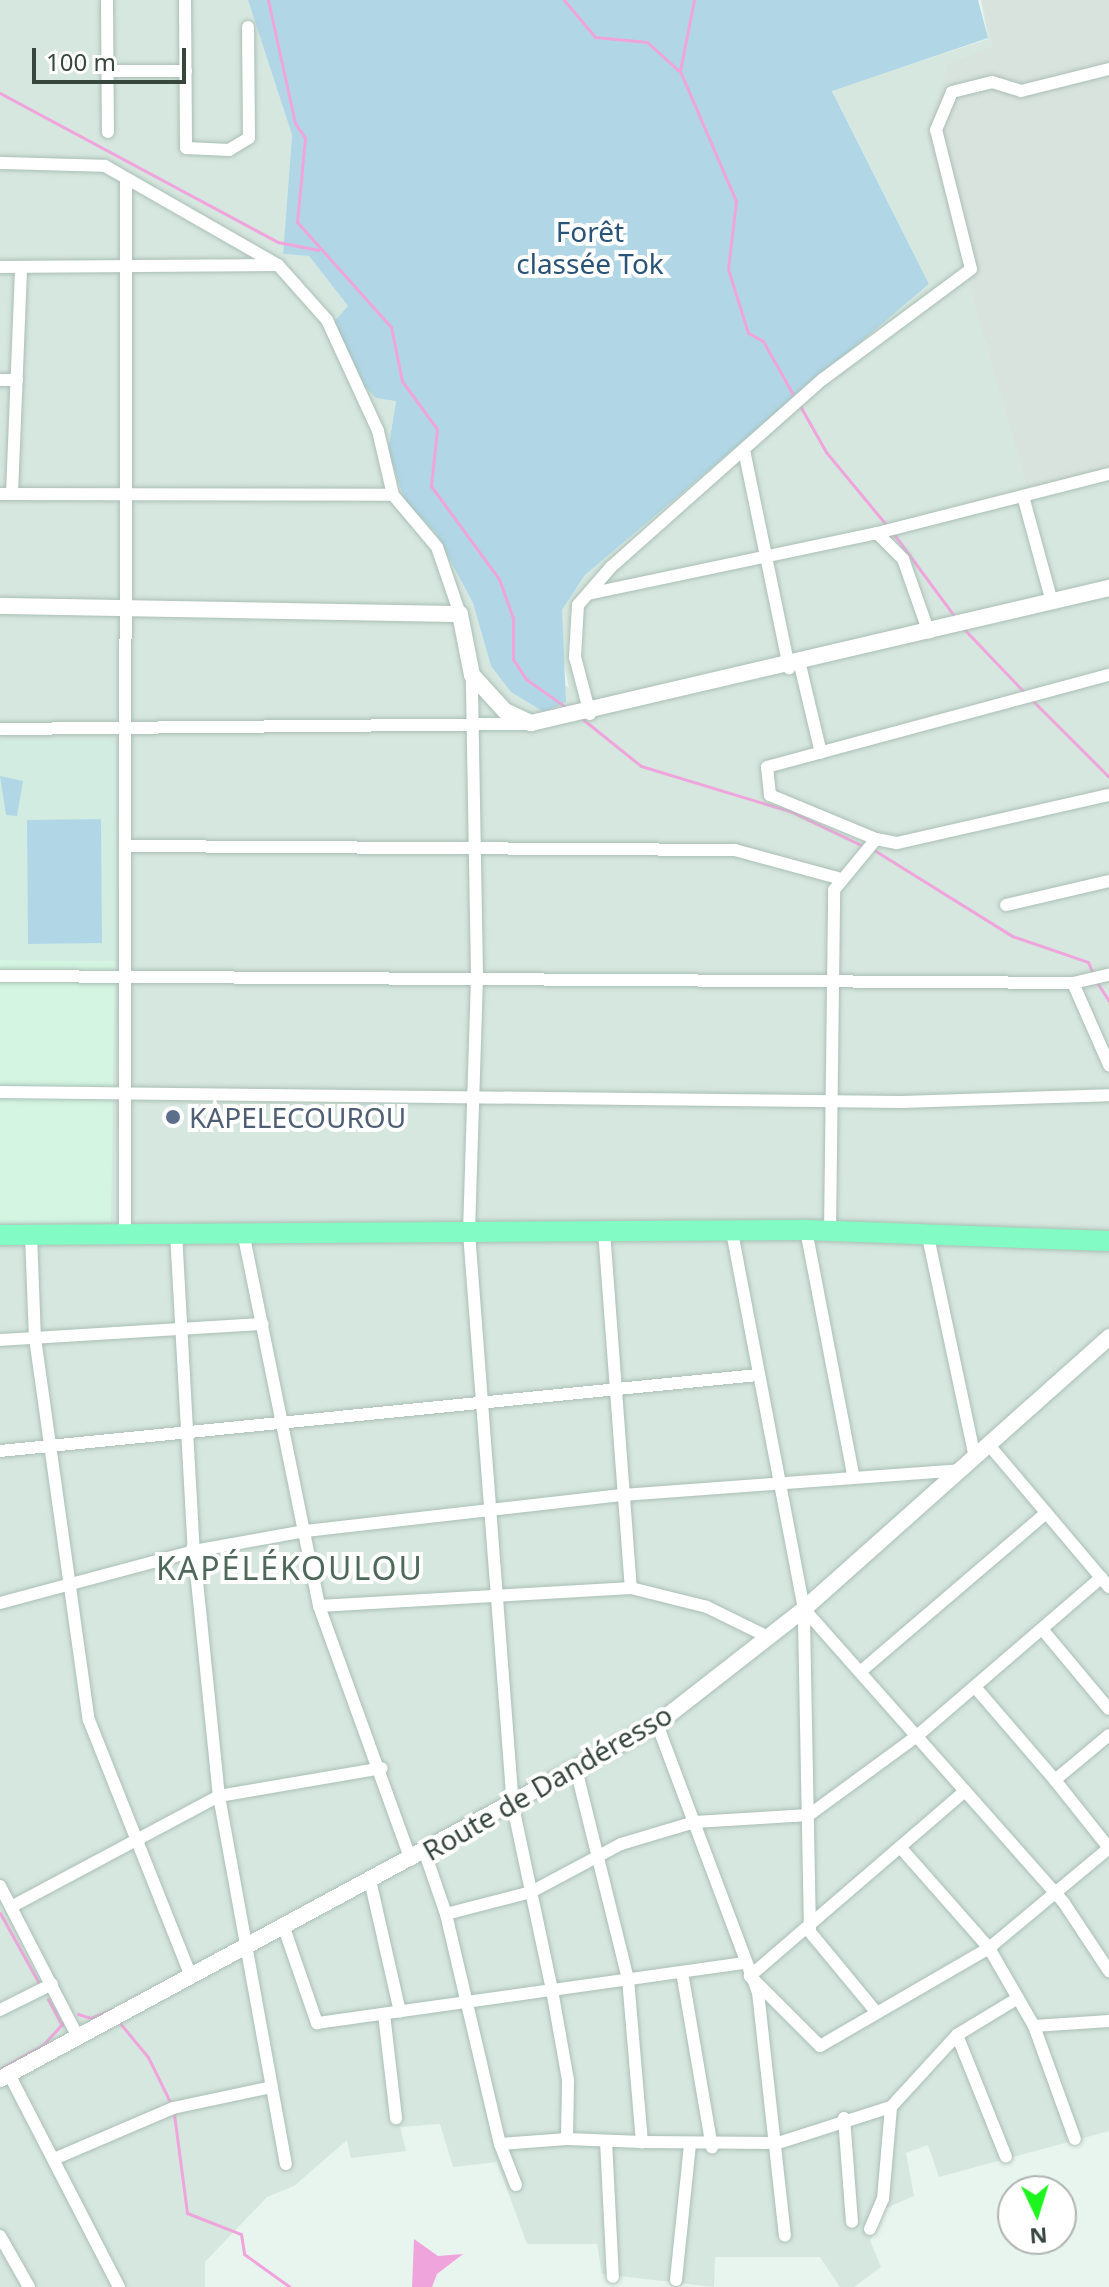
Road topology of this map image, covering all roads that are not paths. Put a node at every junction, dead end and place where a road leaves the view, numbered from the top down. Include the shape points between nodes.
1 (107, 0) edge
2 (185, 0) edge
3 (248, 27) dead end
4 (1109, 69) edge
5 (107, 71) junction
6 (186, 71) junction
7 (108, 132) dead end
8 (0, 163) edge
9 (126, 179) junction
10 (278, 265) junction
11 (0, 267) edge
12 (21, 268) junction
13 (127, 270) junction
14 (0, 380) edge
15 (17, 380) junction
16 (744, 450) junction
17 (1109, 474) edge
18 (6, 494) edge
19 (393, 495) junction
20 (130, 496) junction
21 (1023, 496) junction
22 (877, 533) junction
23 (769, 559) junction
24 (1109, 588) edge
25 (588, 594) junction
26 (1052, 602) junction
27 (0, 606) edge
28 (131, 609) junction
29 (460, 614) junction
30 (929, 633) junction
31 (795, 667) junction
32 (472, 675) junction
33 (1109, 675) edge
34 (583, 716) junction
35 (531, 723) junction
36 (473, 728) junction
37 (0, 729) edge
38 (130, 729) junction
39 (821, 753) junction
40 (1108, 797) edge
41 (870, 844) junction
42 (130, 846) junction
43 (477, 850) junction
44 (842, 879) junction
45 (1109, 881) edge
46 (1006, 905) dead end
47 (477, 975) junction
48 (0, 976) edge
49 (128, 976) junction
50 (833, 976) junction
51 (1105, 976) edge
52 (1073, 983) junction
53 (1109, 1065) edge
54 (0, 1092) edge
55 (125, 1093) junction
56 (473, 1095) junction
57 (1109, 1095) edge
58 (832, 1101) junction
59 (806, 1230) junction
60 (604, 1231) junction
61 (243, 1232) junction
62 (469, 1232) junction
63 (732, 1232) junction
64 (830, 1232) junction
65 (927, 1232) junction
66 (125, 1233) junction
67 (176, 1233) junction
68 (0, 1235) edge
69 (31, 1235) junction
70 (1109, 1241) edge
71 (263, 1324) junction
72 (179, 1329) junction
73 (1109, 1337) edge
74 (35, 1338) junction
75 (0, 1340) edge
76 (757, 1375) junction
77 (614, 1394) junction
78 (482, 1400) junction
79 (284, 1422) junction
80 (187, 1436) junction
81 (989, 1445) junction
82 (49, 1446) junction
83 (0, 1451) edge
84 (975, 1457) junction
85 (960, 1470) junction
86 (853, 1475) junction
87 (777, 1483) junction
88 (622, 1495) junction
89 (490, 1509) junction
90 (1046, 1513) junction
91 (305, 1531) junction
92 (194, 1551) junction
93 (1105, 1582) edge
94 (67, 1584) junction
95 (631, 1588) junction
96 (498, 1592) junction
97 (0, 1603) edge
98 (319, 1606) junction
99 (804, 1609) junction
100 (1042, 1629) junction
101 (768, 1637) junction
102 (860, 1672) junction
103 (975, 1687) junction
104 (1109, 1709) edge
105 (657, 1724) junction
106 (1109, 1735) edge
107 (917, 1736) junction
108 (382, 1768) junction
109 (576, 1769) junction
110 (1055, 1780) junction
111 (965, 1791) junction
112 (219, 1796) junction
113 (513, 1807) junction
114 (809, 1815) junction
115 (695, 1822) junction
116 (135, 1844) junction
117 (900, 1847) junction
118 (597, 1855) junction
119 (418, 1857) junction
120 (370, 1880) junction
121 (0, 1886) edge
122 (531, 1892) junction
123 (1057, 1895) junction
124 (11, 1907) junction
125 (446, 1914) junction
126 (810, 1924) junction
127 (283, 1925) junction
128 (243, 1946) junction
129 (989, 1948) junction
130 (744, 1963) junction
131 (1109, 1971) edge
132 (682, 1972) junction
133 (190, 1974) junction
134 (750, 1976) junction
135 (628, 1979) junction
136 (52, 1984) junction
137 (552, 1990) junction
138 (1018, 1998) junction
139 (466, 2002) junction
140 (0, 2010) edge
141 (400, 2012) junction
142 (877, 2013) junction
143 (384, 2014) junction
144 (1109, 2021) edge
145 (1034, 2026) junction
146 (77, 2035) junction
147 (957, 2035) junction
148 (5, 2076) edge
149 (272, 2087) junction
150 (891, 2107) junction
151 (396, 2118) dead end
152 (844, 2118) junction
153 (567, 2139) junction
154 (1075, 2139) dead end
155 (606, 2141) junction
156 (642, 2142) junction
157 (778, 2143) junction
158 (500, 2144) junction
159 (690, 2145) junction
160 (712, 2147) junction
161 (1006, 2157) dead end
162 (54, 2159) junction
163 (286, 2164) dead end
164 (516, 2185) dead end
165 (852, 2222) dead end
166 (870, 2229) dead end
167 (0, 2236) edge
168 (785, 2236) dead end
169 (613, 2277) dead end
170 (676, 2280) dead end
171 (29, 2287) edge
172 (119, 2287) edge

1 - 5 street
2 - 6 street
3 - 6 street via 250,127 240,146 186,148
4 - 16 street via 1021,91 992,82 952,92 936,130 971,269 823,379
5 - 6 street
5 - 7 street
8 - 9 street via 87,161
9 - 10 street
9 - 13 street
10 - 13 street
10 - 19 street via 327,320 378,431
11 - 12 street
12 - 13 street
12 - 15 street
13 - 20 street
14 - 15 street
15 - 18 street
16 - 23 street
16 - 25 street
17 - 21 street
18 - 20 street
19 - 20 street
19 - 29 street via 437,547
20 - 28 street
21 - 22 street
21 - 26 street
22 - 23 street
22 - 30 street via 903,559
23 - 25 street
23 - 31 street
24 - 26 street
25 - 34 street via 578,605 575,657
26 - 30 street
27 - 28 street
28 - 29 street
28 - 38 street
29 - 32 street
30 - 31 street
31 - 34 street
31 - 39 street
32 - 35 street via 505,711
32 - 36 street
33 - 39 street
34 - 35 street
35 - 36 street
36 - 38 street
36 - 43 street
37 - 38 street
38 - 42 street
39 - 41 street via 767,767 770,795
40 - 41 street via 897,843
41 - 44 street
42 - 43 street
42 - 49 street
43 - 44 street via 735,850
43 - 47 street
44 - 50 street via 834,890
45 - 46 street
47 - 49 street
47 - 50 street
47 - 56 street
48 - 49 street
49 - 55 street
50 - 52 street
50 - 58 street
51 - 52 street
52 - 53 street
54 - 55 street
55 - 56 street
55 - 66 street
56 - 58 street
56 - 62 street
57 - 58 street
58 - 64 street
59 - 63 highway
59 - 64 highway
59 - 86 street
60 - 62 highway
60 - 63 highway
60 - 77 street
61 - 62 highway
61 - 67 highway
61 - 71 street
62 - 78 street
63 - 76 street
64 - 65 highway
65 - 70 highway
65 - 84 street
66 - 67 highway
66 - 69 highway
67 - 72 street
68 - 69 highway
69 - 74 street
71 - 72 street
71 - 79 street
72 - 74 street
72 - 80 street
73 - 81 street, Route de Dandéresso
74 - 75 street
74 - 82 street
76 - 77 street
76 - 87 street
77 - 78 street
77 - 88 street
78 - 79 street
78 - 89 street
79 - 80 street
79 - 91 street
80 - 82 street
80 - 92 street
81 - 84 street, Route de Dandéresso
81 - 90 street
82 - 83 street
82 - 94 street
84 - 85 street, Route de Dandéresso
85 - 86 street
85 - 99 street, Route de Dandéresso
86 - 87 street
87 - 88 street
87 - 99 street
88 - 89 street
88 - 95 street
89 - 91 street
89 - 96 street
90 - 93 street
90 - 102 street
91 - 92 street
91 - 98 street
92 - 94 street
92 - 112 street
93 - 100 street
94 - 97 street
94 - 116 street via 89,1720
95 - 96 street
95 - 101 street via 707,1607
96 - 98 street
96 - 113 street
98 - 108 street
99 - 101 street, Route de Dandéresso
99 - 102 street
99 - 114 street
100 - 103 street
100 - 104 street
101 - 105 street, Route de Dandéresso
102 - 107 street
103 - 107 street
103 - 110 street
105 - 109 street, Route de Dandéresso
105 - 115 street
106 - 110 street
107 - 111 street
107 - 114 street
108 - 112 street
108 - 119 street
109 - 113 street, Route de Dandéresso
109 - 118 street
110 - 123 street via 1109,1848
111 - 117 street
111 - 123 street
112 - 116 street
112 - 128 street
113 - 119 street, Route de Dandéresso
113 - 122 street
114 - 115 street
114 - 126 street
115 - 118 street
115 - 130 street
116 - 124 street
116 - 133 street
117 - 126 street
117 - 129 street
118 - 122 street
118 - 135 street
119 - 120 street, Route de Dandéresso
119 - 125 street
120 - 127 street, Route de Dandéresso
120 - 141 street
121 - 124 street
122 - 125 street
122 - 137 street
123 - 129 street
123 - 131 street
124 - 136 street
125 - 139 street
126 - 134 street
126 - 142 street
127 - 128 street, Route de Dandéresso
127 - 143 street via 310,2019 327,2024
128 - 133 street, Route de Dandéresso
128 - 149 street
129 - 138 street
129 - 142 street
130 - 132 street
130 - 134 street
132 - 135 street
132 - 160 street
133 - 146 street, Route de Dandéresso
134 - 142 street via 820,2046
134 - 157 street
135 - 137 street
135 - 156 street
136 - 140 street
136 - 146 street
137 - 139 street
137 - 153 street via 568,2080
138 - 145 street
138 - 147 street
139 - 141 street
139 - 158 street
141 - 143 street
143 - 151 street
144 - 145 street
145 - 154 street
146 - 148 street, Route de Dandéresso
147 - 150 street
147 - 161 street
148 - 162 street
149 - 162 street via 173,2108
149 - 163 street
150 - 152 street
150 - 166 street via 883,2199
152 - 157 street
152 - 165 street
153 - 155 street
153 - 158 street
155 - 156 street
155 - 169 street
156 - 159 street
157 - 160 street
157 - 168 street
158 - 164 street
159 - 160 street
159 - 170 street
162 - 172 street
167 - 171 street

